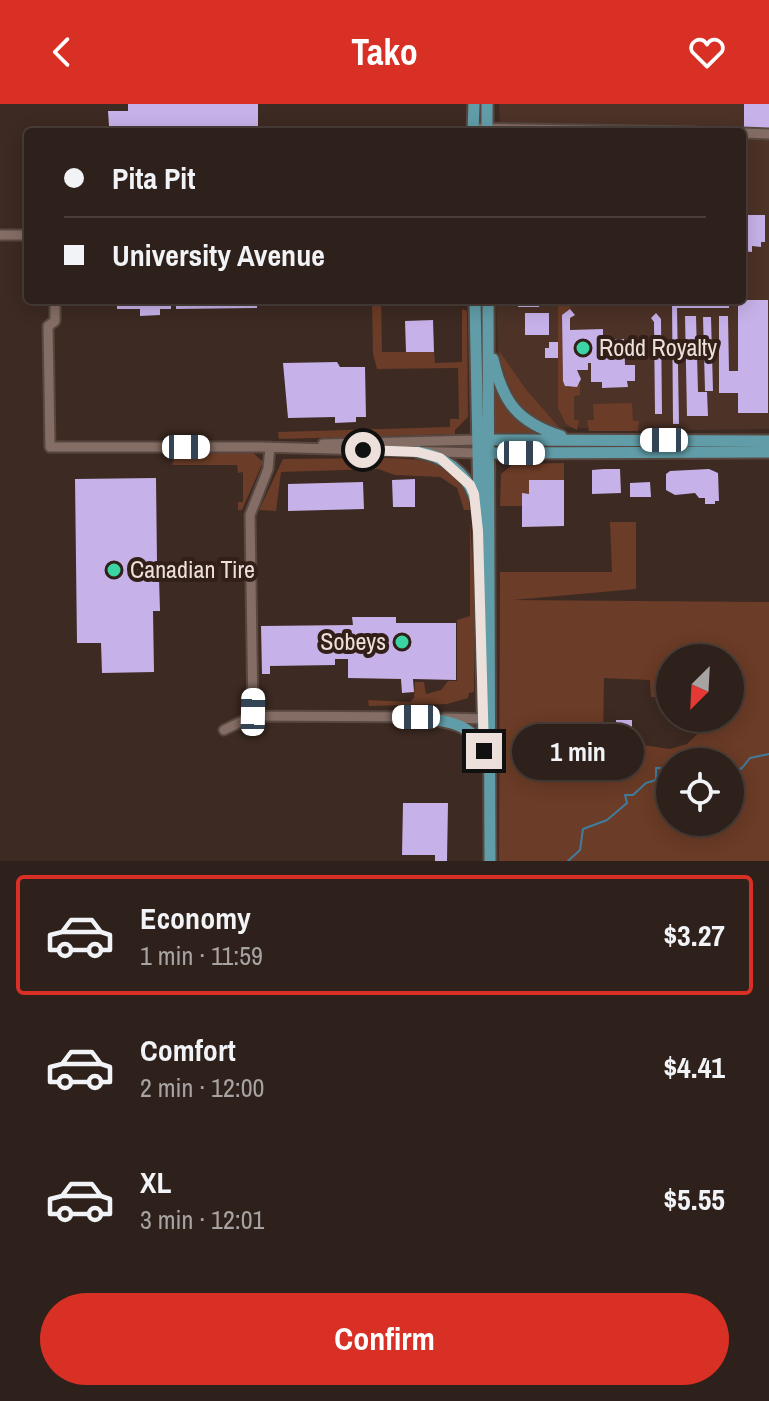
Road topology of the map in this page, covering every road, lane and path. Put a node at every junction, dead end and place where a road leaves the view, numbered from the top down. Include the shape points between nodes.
1 (474, 104) edge
2 (487, 104) edge
3 (473, 128) edge
4 (487, 128) edge
5 (746, 133) edge
6 (769, 134) edge
7 (0, 235) edge
8 (24, 235) edge
9 (55, 304) edge
10 (475, 304) edge
11 (488, 304) edge
12 (488, 336) junction
13 (482, 440) junction
14 (573, 440) junction
15 (769, 441) edge
16 (270, 447) junction
17 (418, 452) junction
18 (769, 452) edge
19 (482, 453) junction
20 (478, 531) junction
21 (253, 716) junction
22 (416, 717) junction
23 (487, 719) junction
24 (224, 730) dead end
25 (484, 751) junction
26 (491, 812) junction
27 (490, 861) edge

1 - 3 main road
2 - 4 main road
5 - 6 street
7 - 8 street
9 - 16 street via 55,321 48,326 50,447
10 - 13 main road
11 - 12 main road
12 - 13 main road
12 - 14 main road via 509,403 532,425
13 - 14 main road
13 - 16 street
13 - 19 main road
14 - 15 main road
16 - 17 street
16 - 21 street via 268,469 250,515
17 - 19 street
17 - 20 main road via 440,458 470,485
18 - 19 main road
19 - 20 main road
19 - 23 main road
20 - 23 main road
21 - 22 street
21 - 24 street
22 - 23 street
22 - 25 main road via 456,723 480,741
23 - 25 main road
23 - 26 main road
25 - 26 main road
26 - 27 main road

